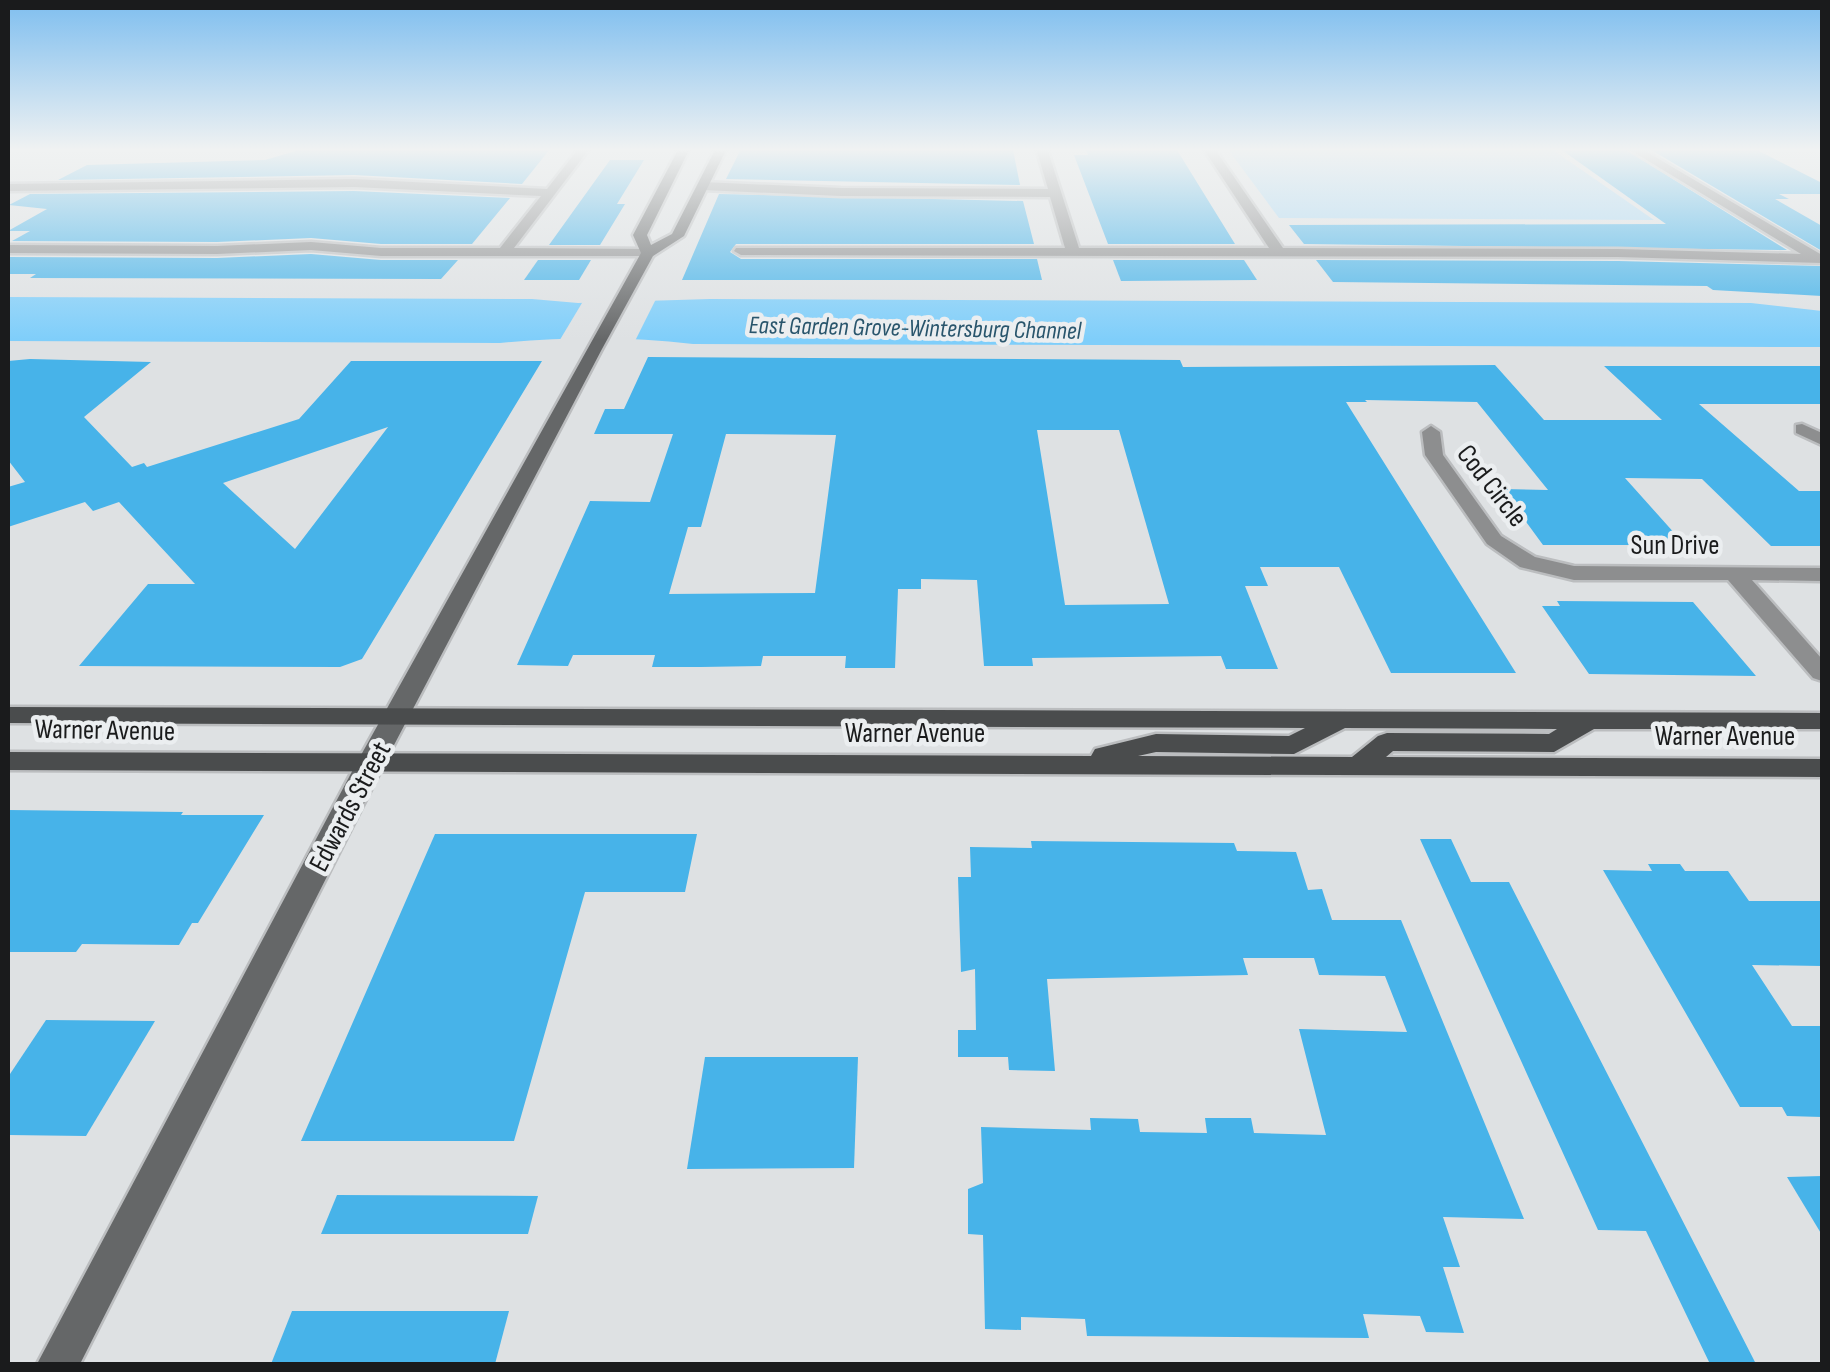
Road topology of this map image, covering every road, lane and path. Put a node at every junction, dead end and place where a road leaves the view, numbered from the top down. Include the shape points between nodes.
1 (534, 212) edge
2 (651, 212) edge
3 (689, 212) edge
4 (1060, 212) edge
5 (1252, 212) edge
6 (1740, 212) edge
7 (8, 249) edge
8 (741, 250) dead end
9 (1074, 250) junction
10 (1278, 251) junction
11 (504, 252) junction
12 (648, 252) junction
13 (1820, 259) edge
14 (1802, 429) dead end
15 (1430, 432) dead end
16 (1822, 440) edge
17 (1528, 562) joint
18 (1734, 574) junction
19 (1822, 574) edge
20 (1822, 673) edge
21 (8, 715) edge
22 (396, 717) junction
23 (1341, 718) junction
24 (1591, 719) junction
25 (1822, 721) edge
26 (8, 761) edge
27 (370, 764) junction
28 (1064, 765) junction
29 (1359, 766) junction
30 (1822, 768) edge
31 (58, 1364) edge

1 - 11 street
2 - 12 main road, Edwards Street via 640,234
3 - 12 main road, Edwards Street via 676,236
4 - 9 street
5 - 10 street
6 - 13 street
7 - 11 street
8 - 9 street
9 - 10 street
10 - 13 street
11 - 12 street
12 - 22 main road, Edwards Street
14 - 16 street
15 - 17 street, Cod Circle via 1434,455 1494,540
17 - 18 street, Sun Drive via 1574,573
18 - 19 street, Sun Drive
18 - 20 street
21 - 22 main road, Warner Avenue
22 - 23 main road, Warner Avenue
22 - 27 main road, Edwards Street
23 - 24 main road, Warner Avenue
23 - 28 main road via 1294,745 1156,743
24 - 25 main road, Warner Avenue
24 - 29 main road via 1554,743 1387,742
26 - 27 main road, Warner Avenue
27 - 28 main road, Warner Avenue
27 - 31 main road, Edwards Street
28 - 29 main road, Warner Avenue
29 - 30 main road, Warner Avenue

